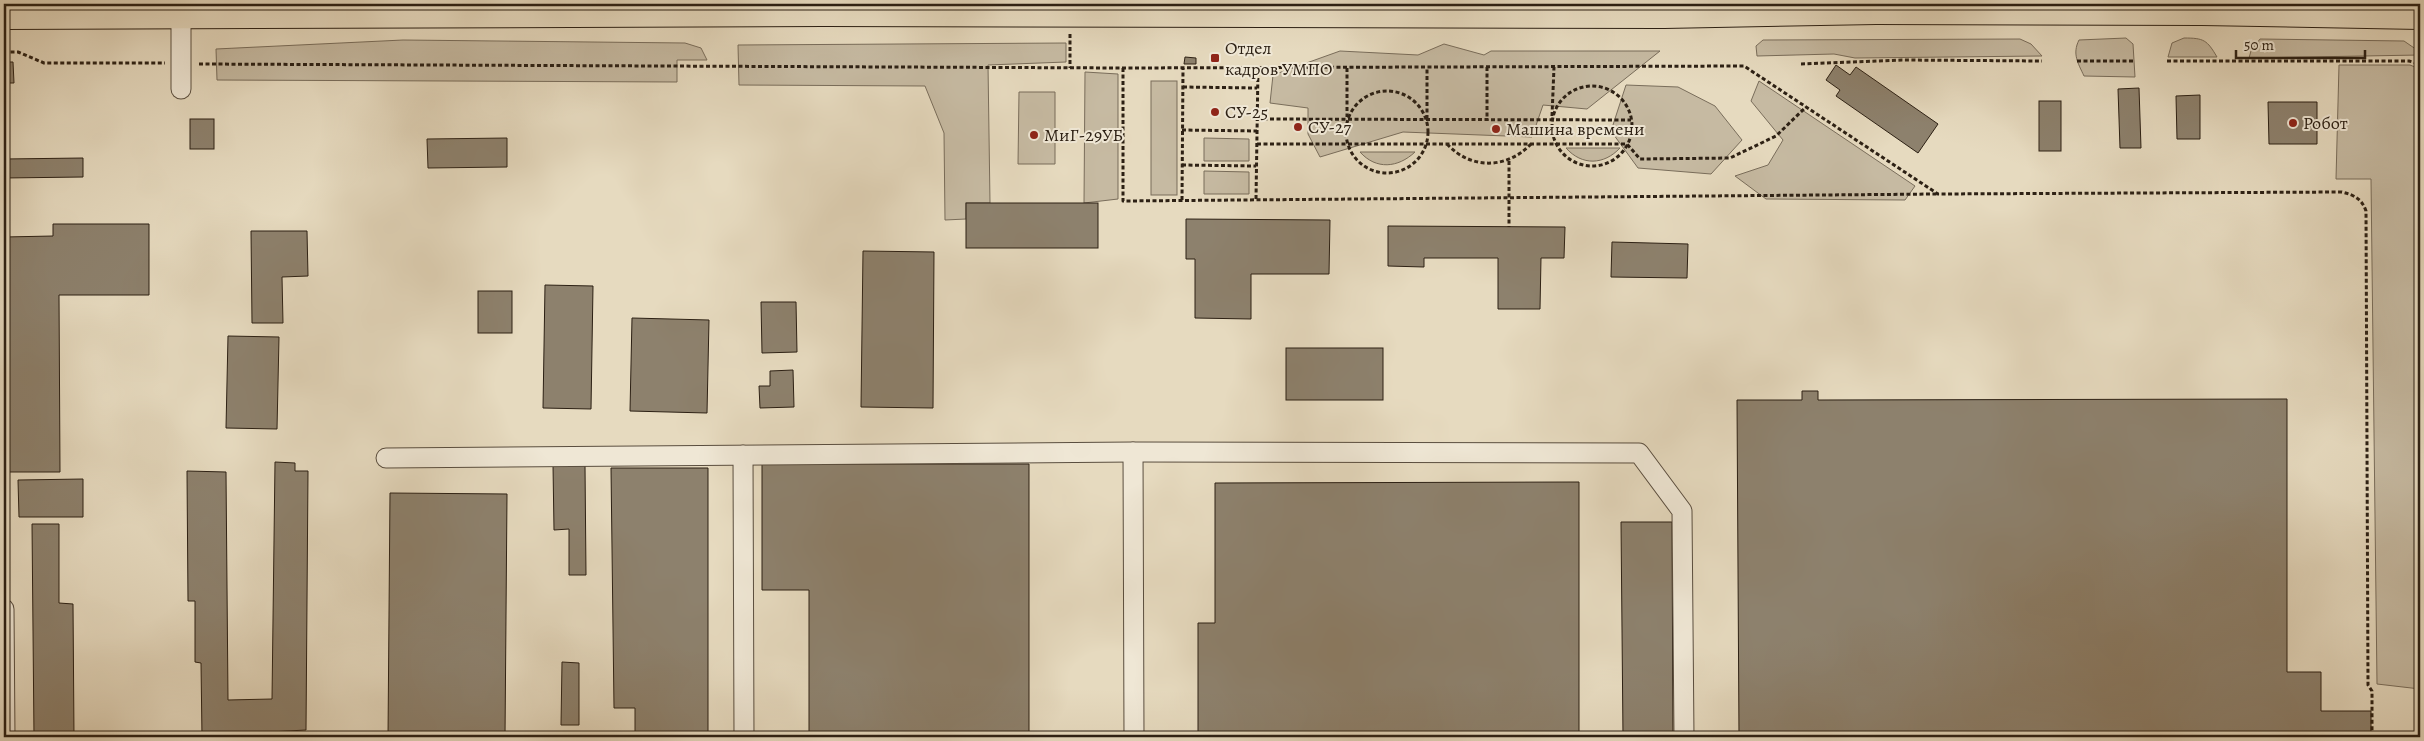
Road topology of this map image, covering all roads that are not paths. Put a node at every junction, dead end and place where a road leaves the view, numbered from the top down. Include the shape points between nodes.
1 (1876, 8) edge
2 (824, 9) edge
3 (110, 10) edge
4 (1141, 10) edge
5 (181, 15) junction
6 (4, 17) edge
7 (2420, 17) edge
8 (181, 90) dead end
9 (1133, 452) junction
10 (743, 455) junction
11 (386, 458) dead end
12 (4, 609) edge
13 (5, 737) edge
14 (744, 737) edge
15 (1134, 737) edge
16 (1684, 737) edge

1 - 4 main road via 1664,16
1 - 7 main road
2 - 4 main road
2 - 5 main road
3 - 5 main road
3 - 6 main road
5 - 8 lane
9 - 10 lane
9 - 15 lane
9 - 16 lane via 1639,453 1682,511
10 - 11 lane
10 - 14 lane
12 - 13 lane

